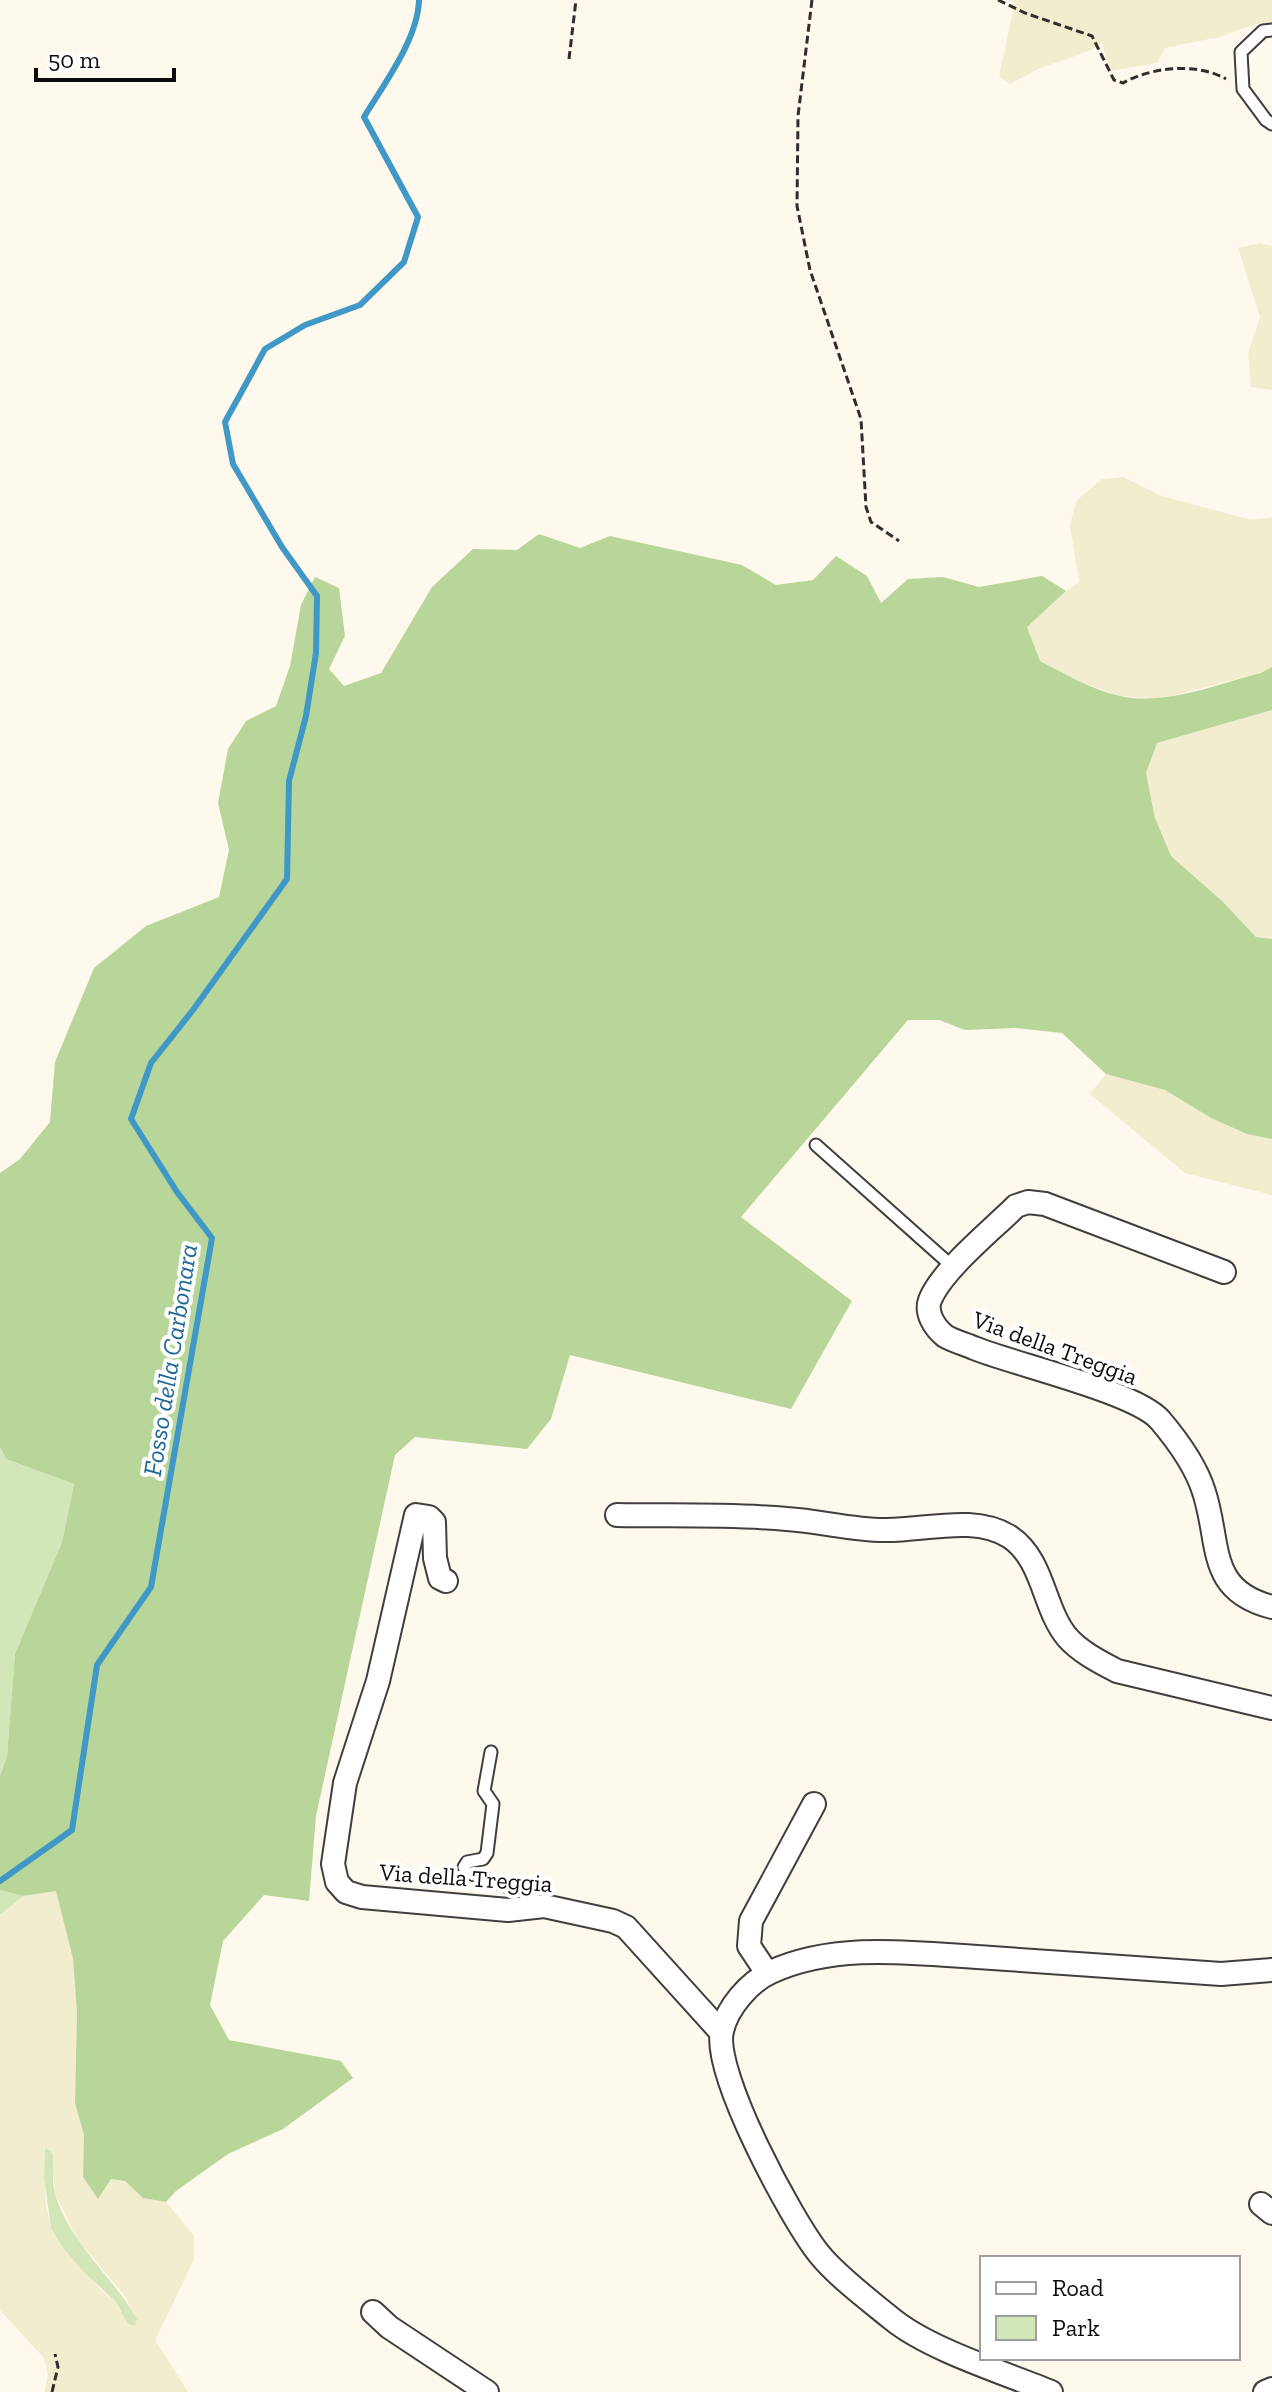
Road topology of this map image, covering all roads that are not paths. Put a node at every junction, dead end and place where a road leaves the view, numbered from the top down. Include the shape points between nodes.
1 (1272, 30) edge
2 (1272, 124) edge
3 (816, 1145) dead end
4 (954, 1268) junction
5 (1224, 1272) dead end
6 (617, 1515) dead end
7 (446, 1581) dead end
8 (1272, 1607) edge
9 (1272, 1708) edge
10 (491, 1752) dead end
11 (814, 1804) dead end
12 (544, 1906) junction
13 (1272, 1970) edge
14 (767, 1973) junction
15 (721, 2032) junction
16 (373, 2312) dead end
17 (1272, 2389) edge
18 (487, 2392) edge
19 (1051, 2392) edge
20 (1265, 2392) edge

1 - 2 lane via 1263,31 1241,52 1243,89
3 - 4 lane
4 - 5 street, Via della Treggia via 1016,1206 1028,1202
4 - 8 street, Via della Treggia via 928,1304 932,1321 946,1337 1122,1397 1156,1415 1177,1440 1204,1490 1222,1573 1237,1592
6 - 9 street via 788,1519 886,1530 972,1525 995,1530 1012,1538 1035,1567 1067,1637 1095,1660 1117,1671
7 - 12 street, Via della Treggia via 440,1578 435,1558 434,1522 416,1515 378,1681 345,1783 333,1864 337,1882 362,1897 508,1910
10 - 12 lane via 484,1791 493,1804 487,1853 464,1867
11 - 14 street via 751,1921 749,1946
12 - 15 street, Via della Treggia via 626,1927
13 - 14 street via 1221,1974 878,1952 807,1959
14 - 15 street via 734,2003
15 - 19 street via 723,2063 744,2118 822,2258 895,2322 929,2342
16 - 18 street
17 - 20 street

